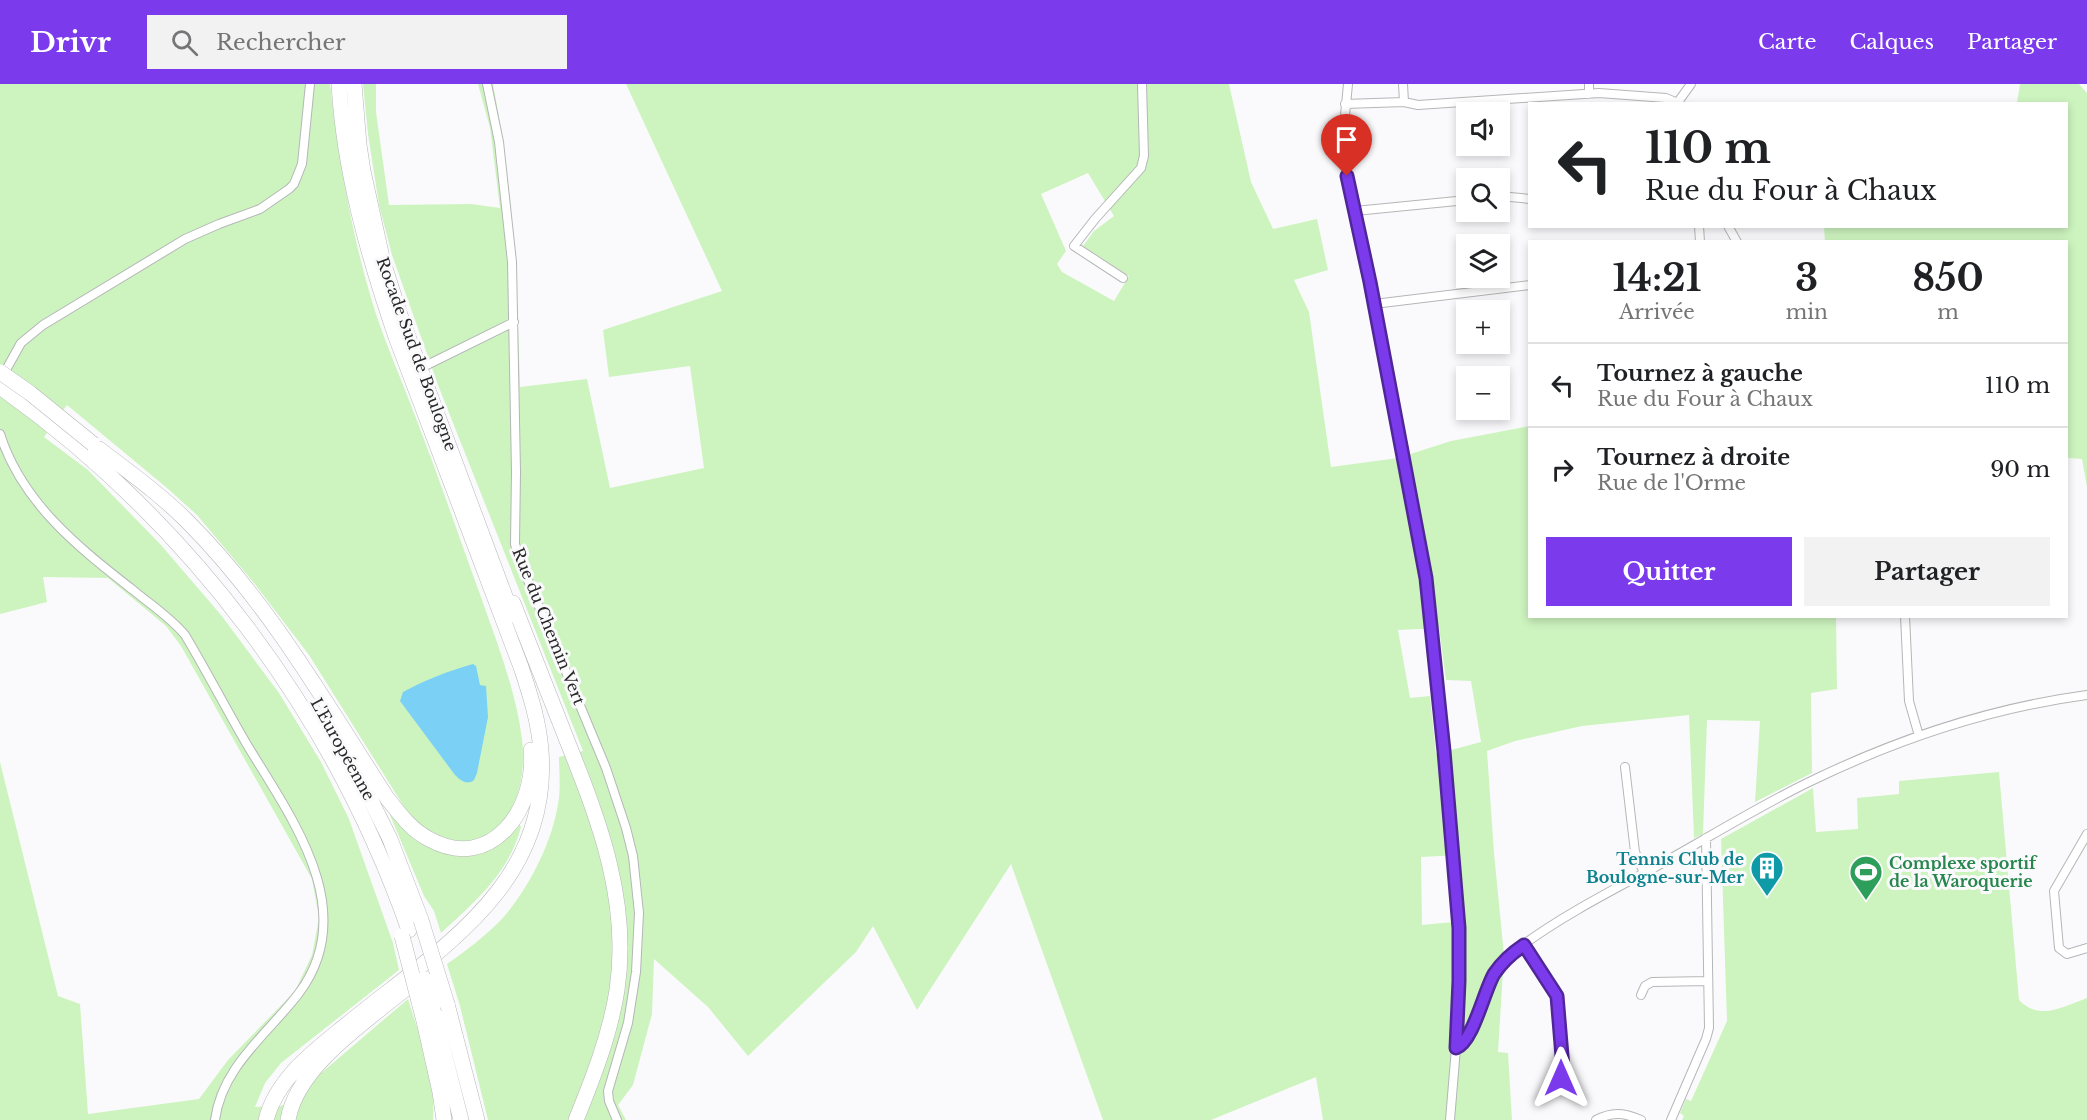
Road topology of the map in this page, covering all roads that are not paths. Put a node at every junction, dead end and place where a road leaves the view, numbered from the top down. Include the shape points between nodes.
1 (310, 84) edge
2 (339, 84) edge
3 (354, 84) edge
4 (487, 84) edge
5 (1142, 84) edge
6 (1348, 84) edge
7 (1403, 84) edge
8 (1589, 84) edge
9 (1691, 84) edge
10 (1589, 94) junction
11 (1404, 102) junction
12 (1676, 102) edge
13 (1680, 102) edge
14 (1345, 104) junction
15 (1510, 197) edge
16 (1528, 199) edge
17 (1456, 201) edge
18 (1355, 211) junction
19 (1123, 278) dead end
20 (1528, 285) edge
21 (1374, 304) junction
22 (514, 322) junction
23 (421, 368) junction
24 (0, 372) edge
25 (0, 385) edge
26 (0, 434) edge
27 (93, 449) junction
28 (480, 526) junction
29 (482, 564) junction
30 (1905, 618) edge
31 (2087, 695) edge
32 (1919, 736) junction
33 (1625, 767) dead end
34 (2087, 834) edge
35 (1706, 838) junction
36 (1644, 873) junction
37 (410, 928) junction
38 (1524, 945) junction
39 (2087, 948) edge
40 (1708, 981) junction
41 (1641, 995) dead end
42 (435, 1013) junction
43 (1456, 1048) junction
44 (1558, 1083) dead end
45 (215, 1120) edge
46 (266, 1120) edge
47 (288, 1120) edge
48 (444, 1120) edge
49 (461, 1120) edge
50 (477, 1120) edge
51 (576, 1120) edge
52 (617, 1120) edge
53 (1450, 1120) edge
54 (1596, 1120) edge
55 (1641, 1120) edge
56 (1671, 1120) edge

1 - 25 street via 302,164 289,189 260,209 185,239 44,325 21,344
2 - 29 highway via 346,152 378,283
3 - 23 highway, Rocade Sud de Boulogne via 358,145 372,217 393,294
4 - 22 street, Rue du Chemin Vert via 499,142
5 - 19 street via 1141,168 1074,246
6 - 14 street
7 - 11 street
8 - 10 street
9 - 13 street
10 - 11 street via 1418,105
10 - 12 street via 1666,98
11 - 14 street
14 - 18 street via 1342,136
15 - 16 street
17 - 18 street
18 - 21 street
20 - 21 street
21 - 43 street via 1430,607 1459,928
22 - 23 street
22 - 52 street, Rue du Chemin Vert via 515,544 613,788 633,856 637,885 636,972 628,1023 608,1091
23 - 28 highway, Rocade Sud de Boulogne
24 - 27 highway, bridge via 45,405
25 - 27 highway
26 - 45 street via 22,483 45,514 186,635 317,873 324,921 314,965 300,992 232,1072 219,1099
27 - 29 highway via 151,488 204,538 289,646 400,814 429,839 452,848 476,847 506,830 521,810 531,773 531,744 520,692
27 - 37 highway, L'Européenne via 217,588 275,665 338,767 378,867
27 - 37 highway, L'Européenne via 153,497 196,541 282,648 327,716 394,850
28 - 47 highway via 547,722 552,770 544,825 522,874 499,906 317,1065 294,1097
28 - 51 highway via 594,808 617,900 620,952 614,1005 605,1044
29 - 46 highway via 522,670 539,736 540,794 530,837 509,878 483,910 295,1071 278,1091
30 - 32 street via 1910,701
31 - 32 street via 2002,711
32 - 35 street via 1810,781
33 - 36 street via 1635,852
34 - 39 street via 2053,894 2059,948 2067,954
35 - 36 street
35 - 40 street
36 - 38 street
37 - 42 highway, L'Européenne, bridge
37 - 42 highway, bridge
38 - 43 street via 1495,973 1470,1032
38 - 44 street via 1557,996 1563,1068
40 - 41 street via 1652,982
40 - 56 street via 1708,1031
42 - 48 highway
42 - 49 highway, L'Européenne
42 - 50 highway, L'Européenne
43 - 53 street
54 - 55 street via 1620,1113

